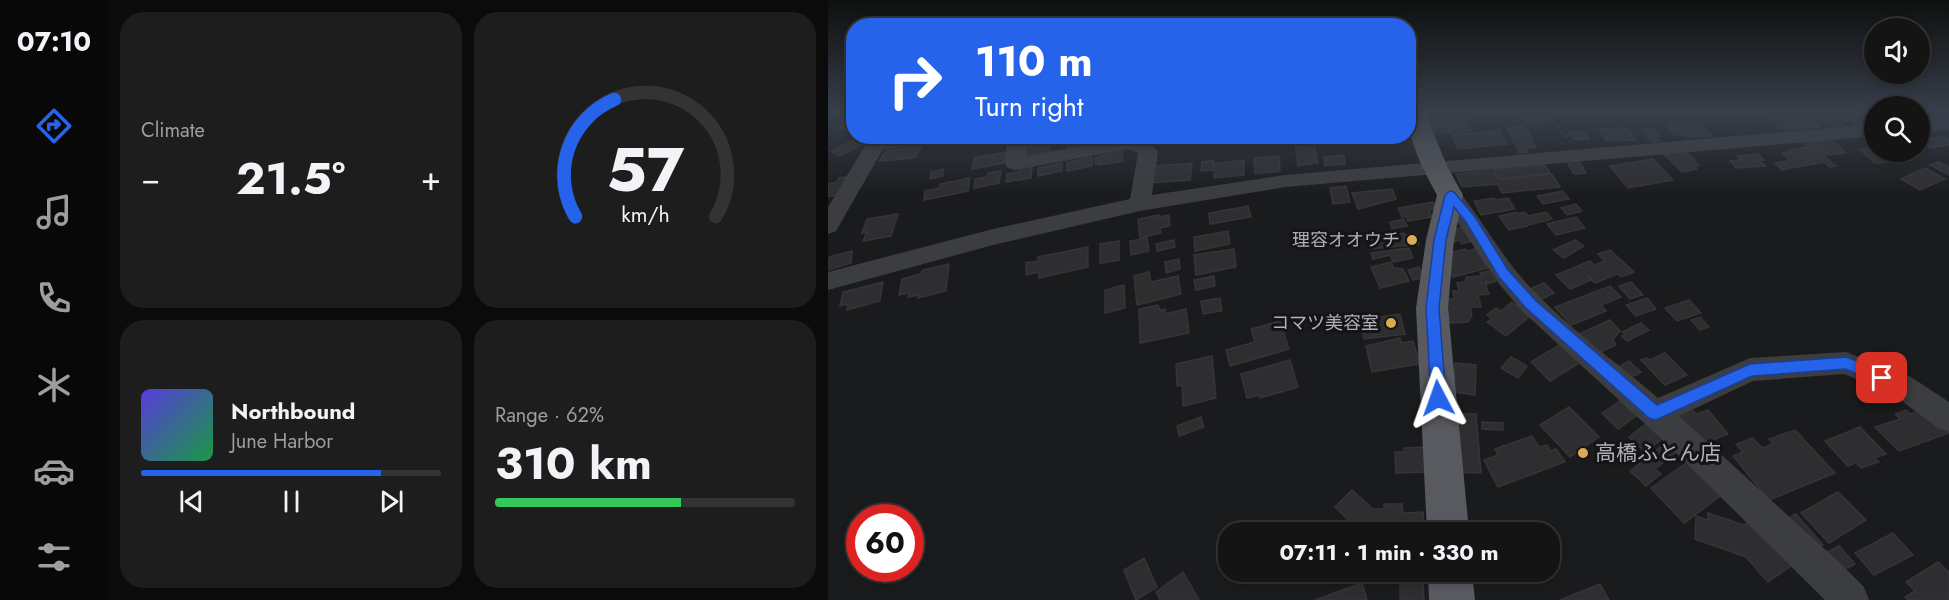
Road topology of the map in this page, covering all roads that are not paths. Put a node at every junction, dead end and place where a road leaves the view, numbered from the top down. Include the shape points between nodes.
1 (1424, 140) edge
2 (1752, 140) edge
3 (877, 144) edge
4 (1016, 144) edge
5 (1123, 144) edge
6 (1140, 144) edge
7 (1434, 166) junction
8 (1450, 195) junction
9 (1140, 204) junction
10 (828, 226) edge
11 (828, 281) edge
12 (1655, 413) junction
13 (1949, 419) edge
14 (1447, 522) edge
15 (1451, 582) edge
16 (1452, 600) edge
17 (1851, 600) edge

1 - 7 main road
2 - 7 street
3 - 10 street
4 - 5 street via 1015,164
6 - 9 street via 1148,151
7 - 8 main road
7 - 9 street via 1285,181
8 - 12 street via 1503,273 1531,305
8 - 14 main road via 1432,308
9 - 11 street via 993,237
12 - 13 street via 1750,370 1846,363 1901,385
12 - 17 street
15 - 16 main road

